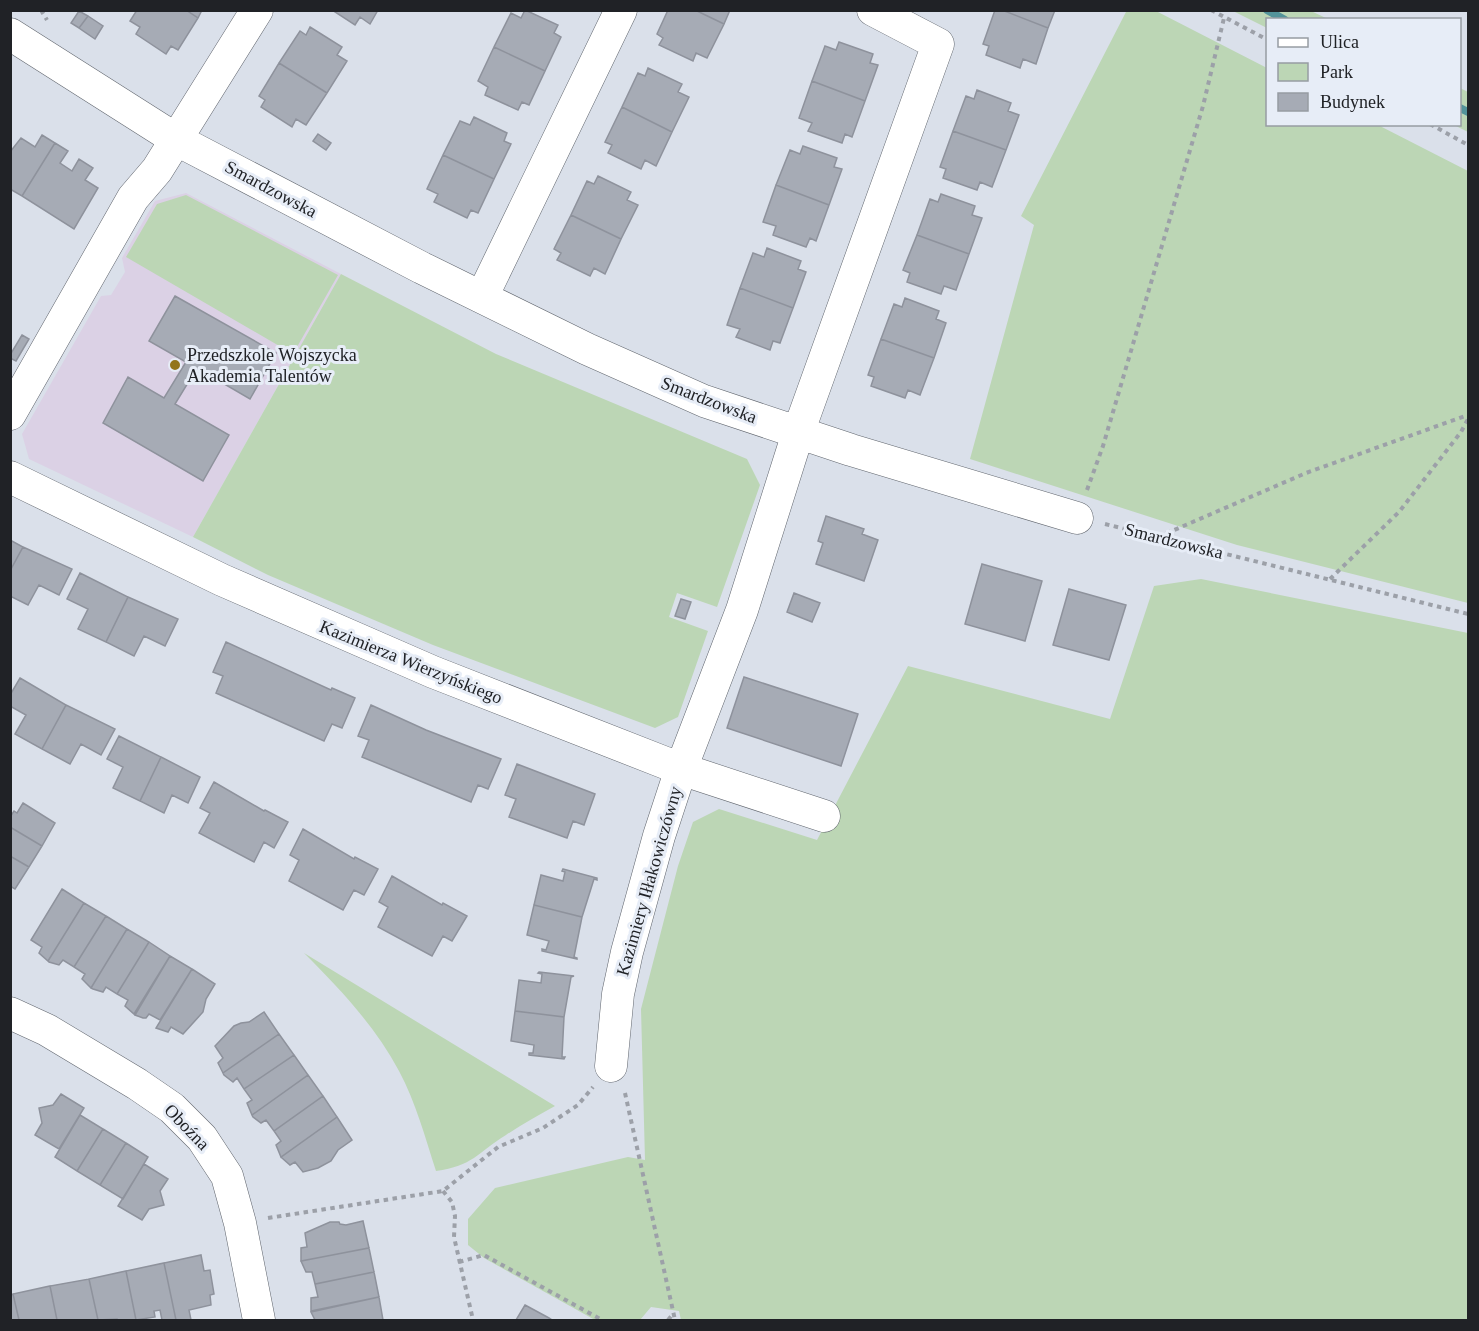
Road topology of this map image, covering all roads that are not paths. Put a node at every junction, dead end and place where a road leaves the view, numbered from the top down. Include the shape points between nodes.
1 (257, 10) edge
2 (621, 10) edge
3 (873, 10) edge
4 (10, 34) edge
5 (177, 140) junction
6 (482, 297) junction
7 (10, 414) edge
8 (798, 433) junction
9 (10, 477) edge
10 (1077, 518) road end
11 (681, 769) junction
12 (824, 816) dead end
13 (10, 1013) edge
14 (611, 1066) road end
15 (259, 1320) edge

1 - 5 street
2 - 6 street
3 - 8 street, Kazimiery Iłłakowiczówny via 938,44
4 - 5 street, Smardzowska
5 - 6 street, Smardzowska
5 - 7 street via 133,198
6 - 8 street, Smardzowska via 704,401
8 - 10 street, Smardzowska
8 - 11 street, Kazimiery Iłłakowiczówny via 742,610
9 - 11 street, Kazimierza Wierzyńskiego via 335,631
11 - 12 street, Kazimierza Wierzyńskiego
11 - 14 street, Kazimiery Iłłakowiczówny via 627,952 618,994
13 - 15 street, Oboźna via 47,1030 137,1084 172,1108 202,1138 227,1176

